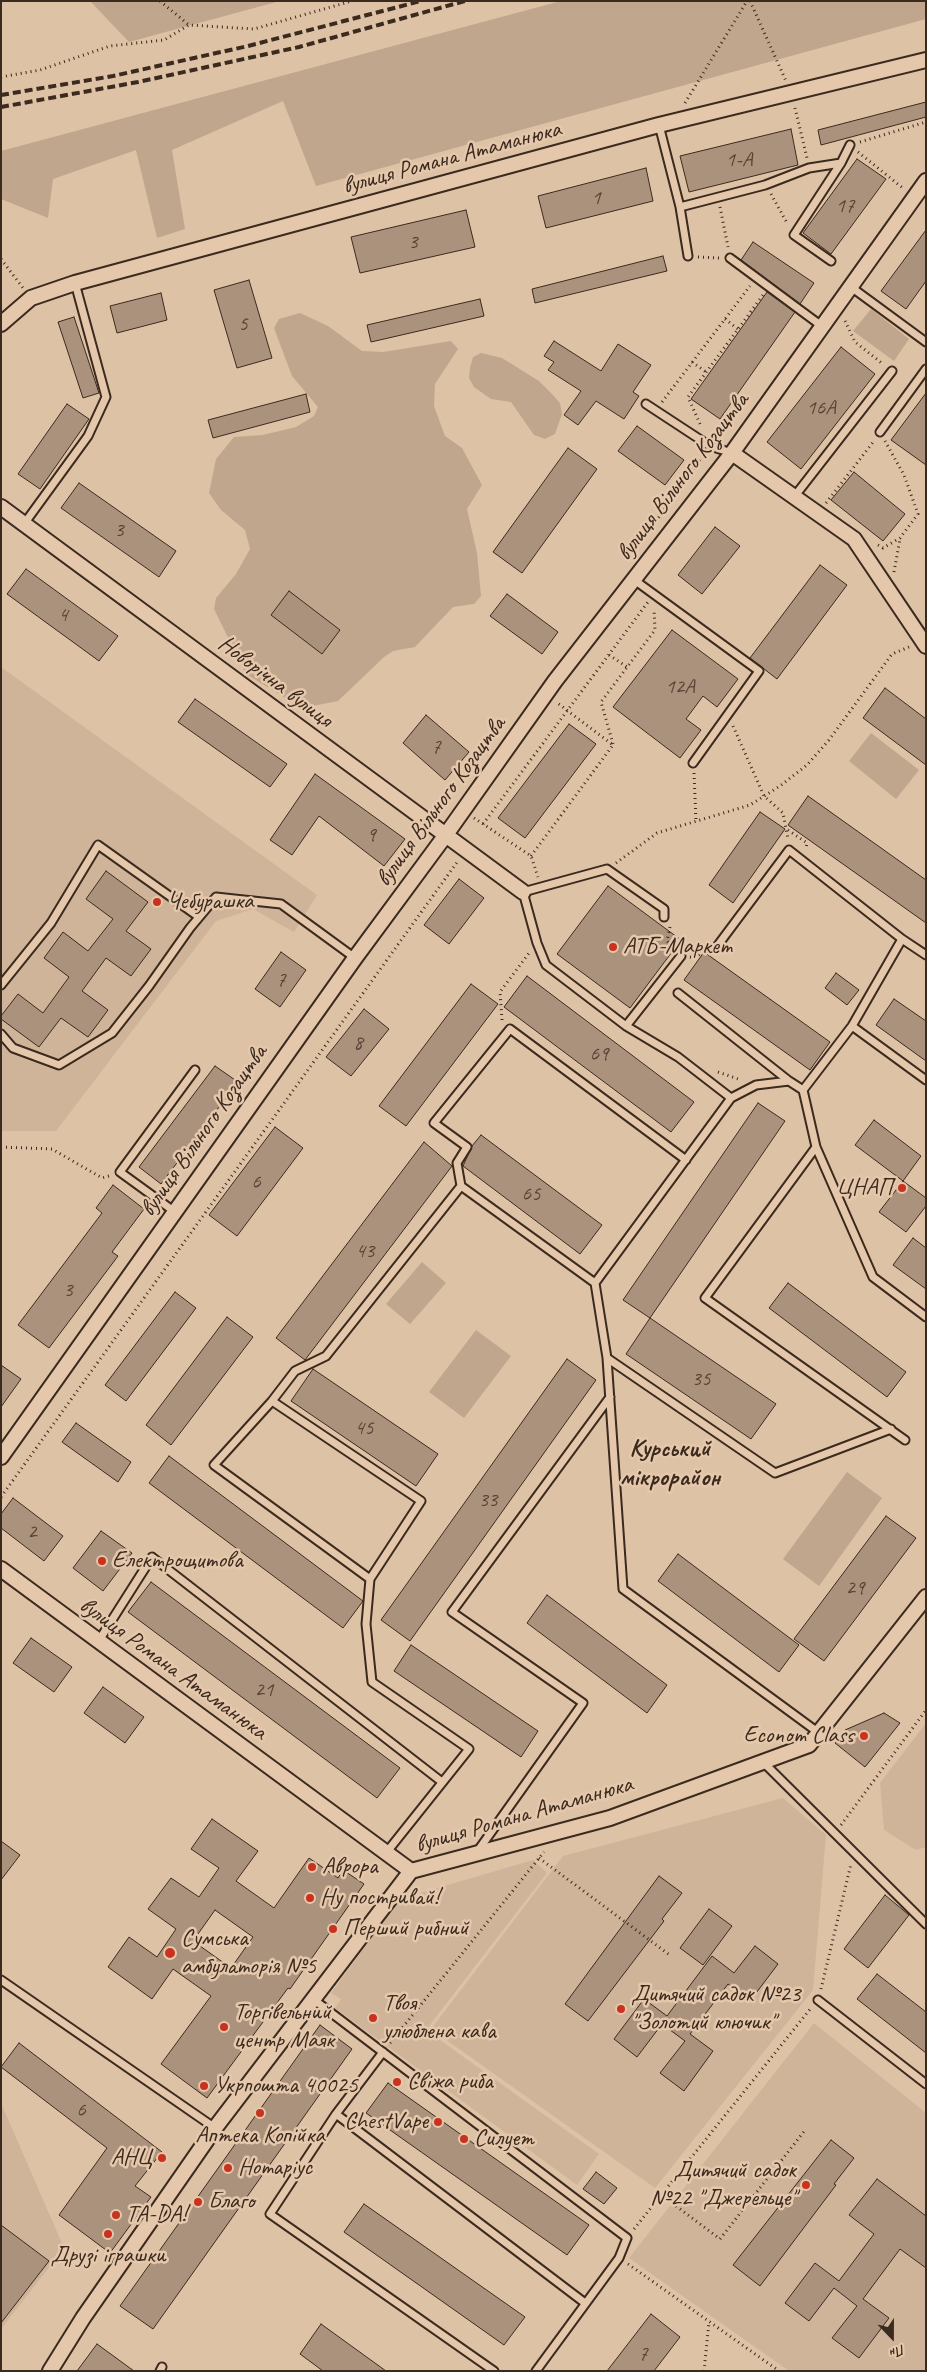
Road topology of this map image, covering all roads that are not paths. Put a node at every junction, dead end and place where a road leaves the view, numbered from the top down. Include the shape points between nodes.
1 (926, 60) edge
2 (659, 125) junction
3 (850, 145) road end
4 (842, 163) junction
5 (926, 181) edge
6 (680, 207) junction
7 (688, 256) road end
8 (730, 258) road end
9 (831, 261) dead end
10 (75, 284) junction
11 (850, 287) junction
12 (1, 324) edge
13 (822, 326) junction
14 (926, 342) edge
15 (926, 369) edge
16 (892, 370) dead end
17 (646, 404) dead end
18 (880, 432) road end
19 (732, 453) junction
20 (794, 497) junction
21 (1, 507) edge
22 (24, 524) junction
23 (633, 580) junction
24 (924, 644) edge
25 (693, 763) road end
26 (445, 836) junction
27 (523, 892) junction
28 (199, 917) junction
29 (664, 917) dead end
30 (902, 939) junction
31 (718, 945) dead end
32 (926, 955) edge
33 (681, 956) dead end
34 (355, 958) junction
35 (1, 985) edge
36 (678, 993) dead end
37 (626, 1026) junction
38 (852, 1026) junction
39 (1, 1034) edge
40 (195, 1070) dead end
41 (926, 1080) edge
42 (789, 1081) junction
43 (803, 1090) junction
44 (731, 1098) junction
45 (816, 1147) junction
46 (686, 1160) junction
47 (461, 1186) junction
48 (175, 1212) junction
49 (595, 1283) junction
50 (926, 1317) edge
51 (607, 1358) junction
52 (610, 1397) junction
53 (272, 1401) junction
54 (891, 1429) junction
55 (905, 1440) dead end
56 (1, 1457) edge
57 (1, 1569) edge
58 (370, 1579) junction
59 (926, 1597) edge
60 (98, 1642) junction
61 (819, 1733) junction
62 (763, 1762) junction
63 (442, 1782) junction
64 (386, 1853) junction
65 (475, 1854) junction
66 (411, 1871) junction
67 (926, 1924) edge
68 (1, 1980) edge
69 (313, 1999) junction
70 (818, 2000) road end
71 (383, 2052) junction
72 (926, 2084) edge
73 (336, 2114) junction
74 (215, 2128) junction
75 (585, 2303) junction
76 (50, 2371) edge
77 (494, 2371) edge
78 (536, 2371) edge

1 - 2 street, вулиця Романа Атаманюка
2 - 6 lane
2 - 10 street, вулиця Романа Атаманюка
3 - 4 lane
4 - 6 lane via 809,168 765,185
4 - 9 lane via 794,235
5 - 11 street, вулиця Вільного Козацтва
6 - 7 lane
8 - 13 lane
10 - 12 street, вулиця Романа Атаманюка via 31,298
10 - 22 lane via 106,397 88,436
11 - 13 street, вулиця Вільного Козацтва
11 - 14 lane
13 - 19 street, вулиця Вільного Козацтва
15 - 18 lane
16 - 20 lane
17 - 19 lane via 710,446
19 - 20 street
19 - 23 street, вулиця Вільного Козацтва
20 - 24 street via 854,539
21 - 22 street, Новорічна вулиця
22 - 26 street, Новорічна вулиця
23 - 25 lane via 759,671
23 - 26 street, вулиця Вільного Козацтва via 546,694
26 - 27 street, Новорічна вулиця
26 - 34 street, вулиця Вільного Козацтва
27 - 29 lane via 607,869 664,909
27 - 37 lane via 546,965
28 - 34 lane via 216,897 281,904
28 - 35 lane via 98,846 50,923
28 - 39 lane via 112,1033 59,1065 13,1048
30 - 31 lane via 789,850
30 - 32 lane
30 - 38 lane
33 - 37 lane
34 - 48 street, вулиця Вільного Козацтва
36 - 42 lane
37 - 44 lane via 678,1057
38 - 41 lane
38 - 43 lane
40 - 48 lane via 120,1172
42 - 43 lane
42 - 44 lane via 756,1084
43 - 45 lane
44 - 46 lane
45 - 50 lane via 873,1277
45 - 54 lane via 705,1298
46 - 47 lane via 510,1030 434,1123 467,1147 457,1163
46 - 49 lane
47 - 49 lane
47 - 53 lane via 326,1356 295,1371
48 - 56 street, вулиця Вільного Козацтва
49 - 51 lane
51 - 52 lane
51 - 54 lane via 775,1473
52 - 61 lane via 623,1589
52 - 65 lane via 452,1612 583,1702
53 - 58 lane via 421,1501
53 - 58 lane via 214,1465
54 - 55 lane
57 - 60 street, вулиця Романа Атаманюка
58 - 63 lane via 366,1624 372,1682 469,1748
59 - 61 street, вулиця Романа Атаманюка
60 - 63 lane via 152,1557
60 - 64 street, вулиця Романа Атаманюка
61 - 62 street, вулиця Романа Атаманюка via 809,1745
62 - 65 street, вулиця Романа Атаманюка via 610,1818
62 - 67 lane
63 - 64 lane
64 - 66 street, вулиця Романа Атаманюка
65 - 66 street, вулиця Романа Атаманюка
66 - 69 street
68 - 74 lane
69 - 71 lane
69 - 74 street
70 - 72 lane
71 - 73 lane
71 - 75 lane via 627,2238 619,2258
73 - 75 lane
73 - 77 lane via 270,2214
74 - 76 street
75 - 78 lane

